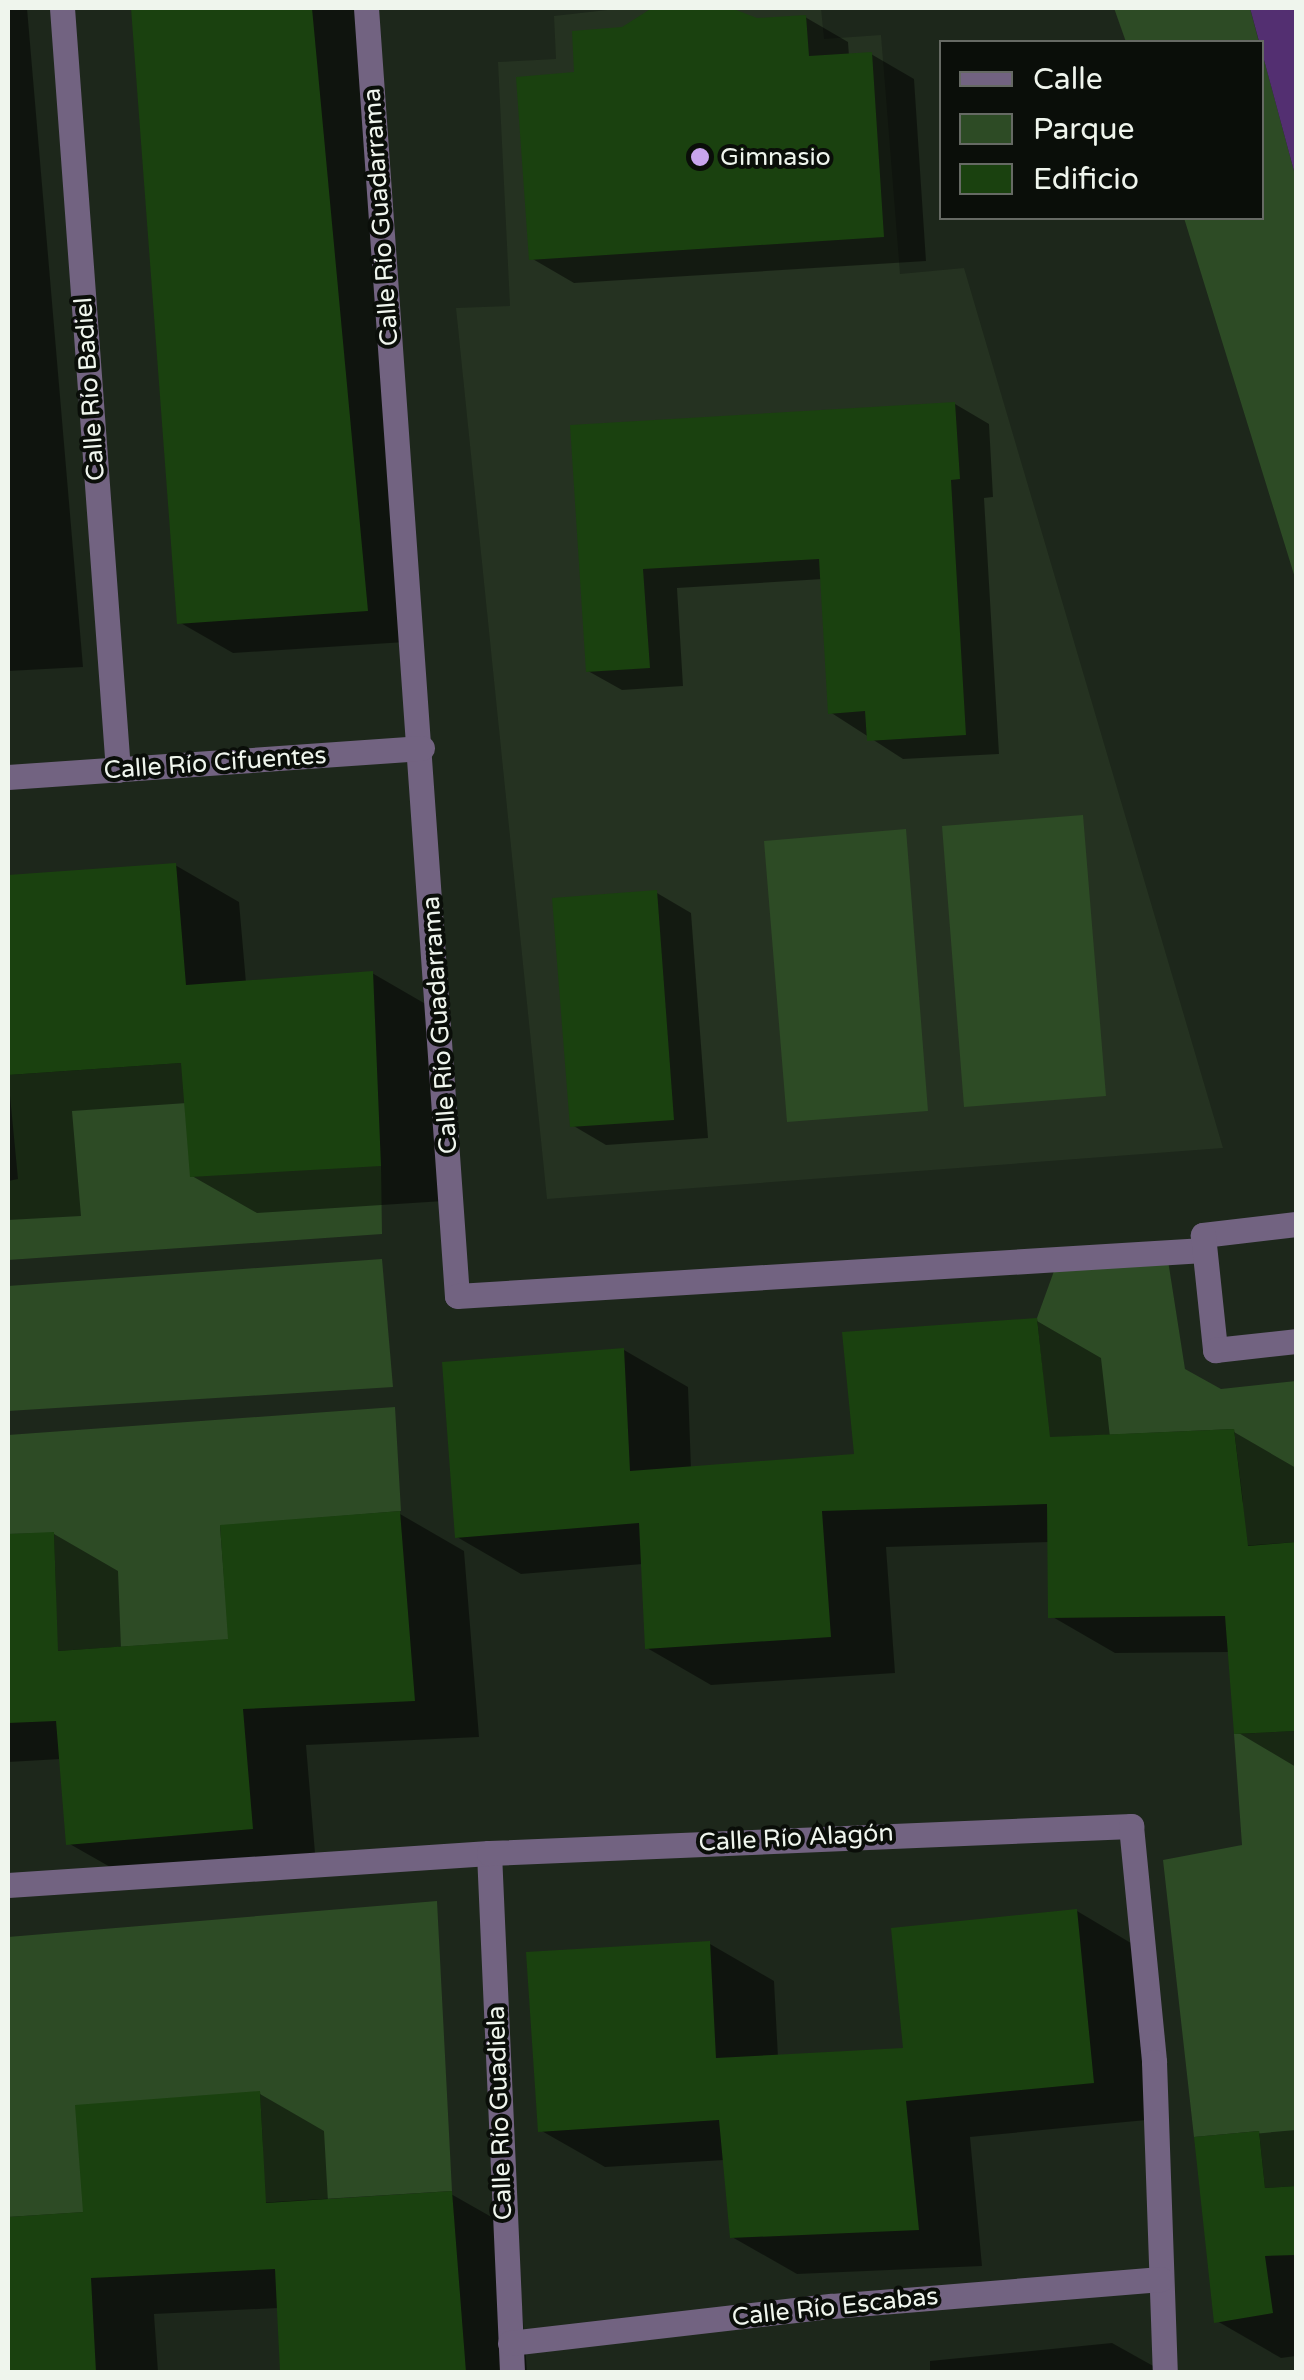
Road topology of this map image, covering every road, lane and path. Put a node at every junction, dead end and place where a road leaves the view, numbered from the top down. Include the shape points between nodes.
1 (62, 8) edge
2 (366, 8) edge
3 (422, 748) junction
4 (118, 770) junction
5 (8, 777) edge
6 (1296, 1224) edge
7 (1204, 1250) junction
8 (1296, 1341) edge
9 (489, 1853) junction
10 (8, 1885) edge
11 (1161, 2279) junction
12 (510, 2343) junction
13 (512, 2372) edge
14 (1164, 2372) edge

1 - 4 street, Calle Río Badiel
2 - 3 street, Calle Río Guadarrama
3 - 4 street, Calle Río Cifuentes
3 - 7 street, Calle Río Guadarrama via 457,1296
4 - 5 street, Calle Río Cifuentes
6 - 7 street, Calle Río Guadarrama via 1203,1235
7 - 8 street via 1215,1350
9 - 10 street, Calle Río Alagón
9 - 11 street, Calle Río Alagón via 1131,1826 1154,2062
9 - 12 street, Calle Río Guadiela
11 - 12 street, Calle Río Escabas via 832,2306
11 - 14 street
12 - 13 street, Calle Río Guadiela

